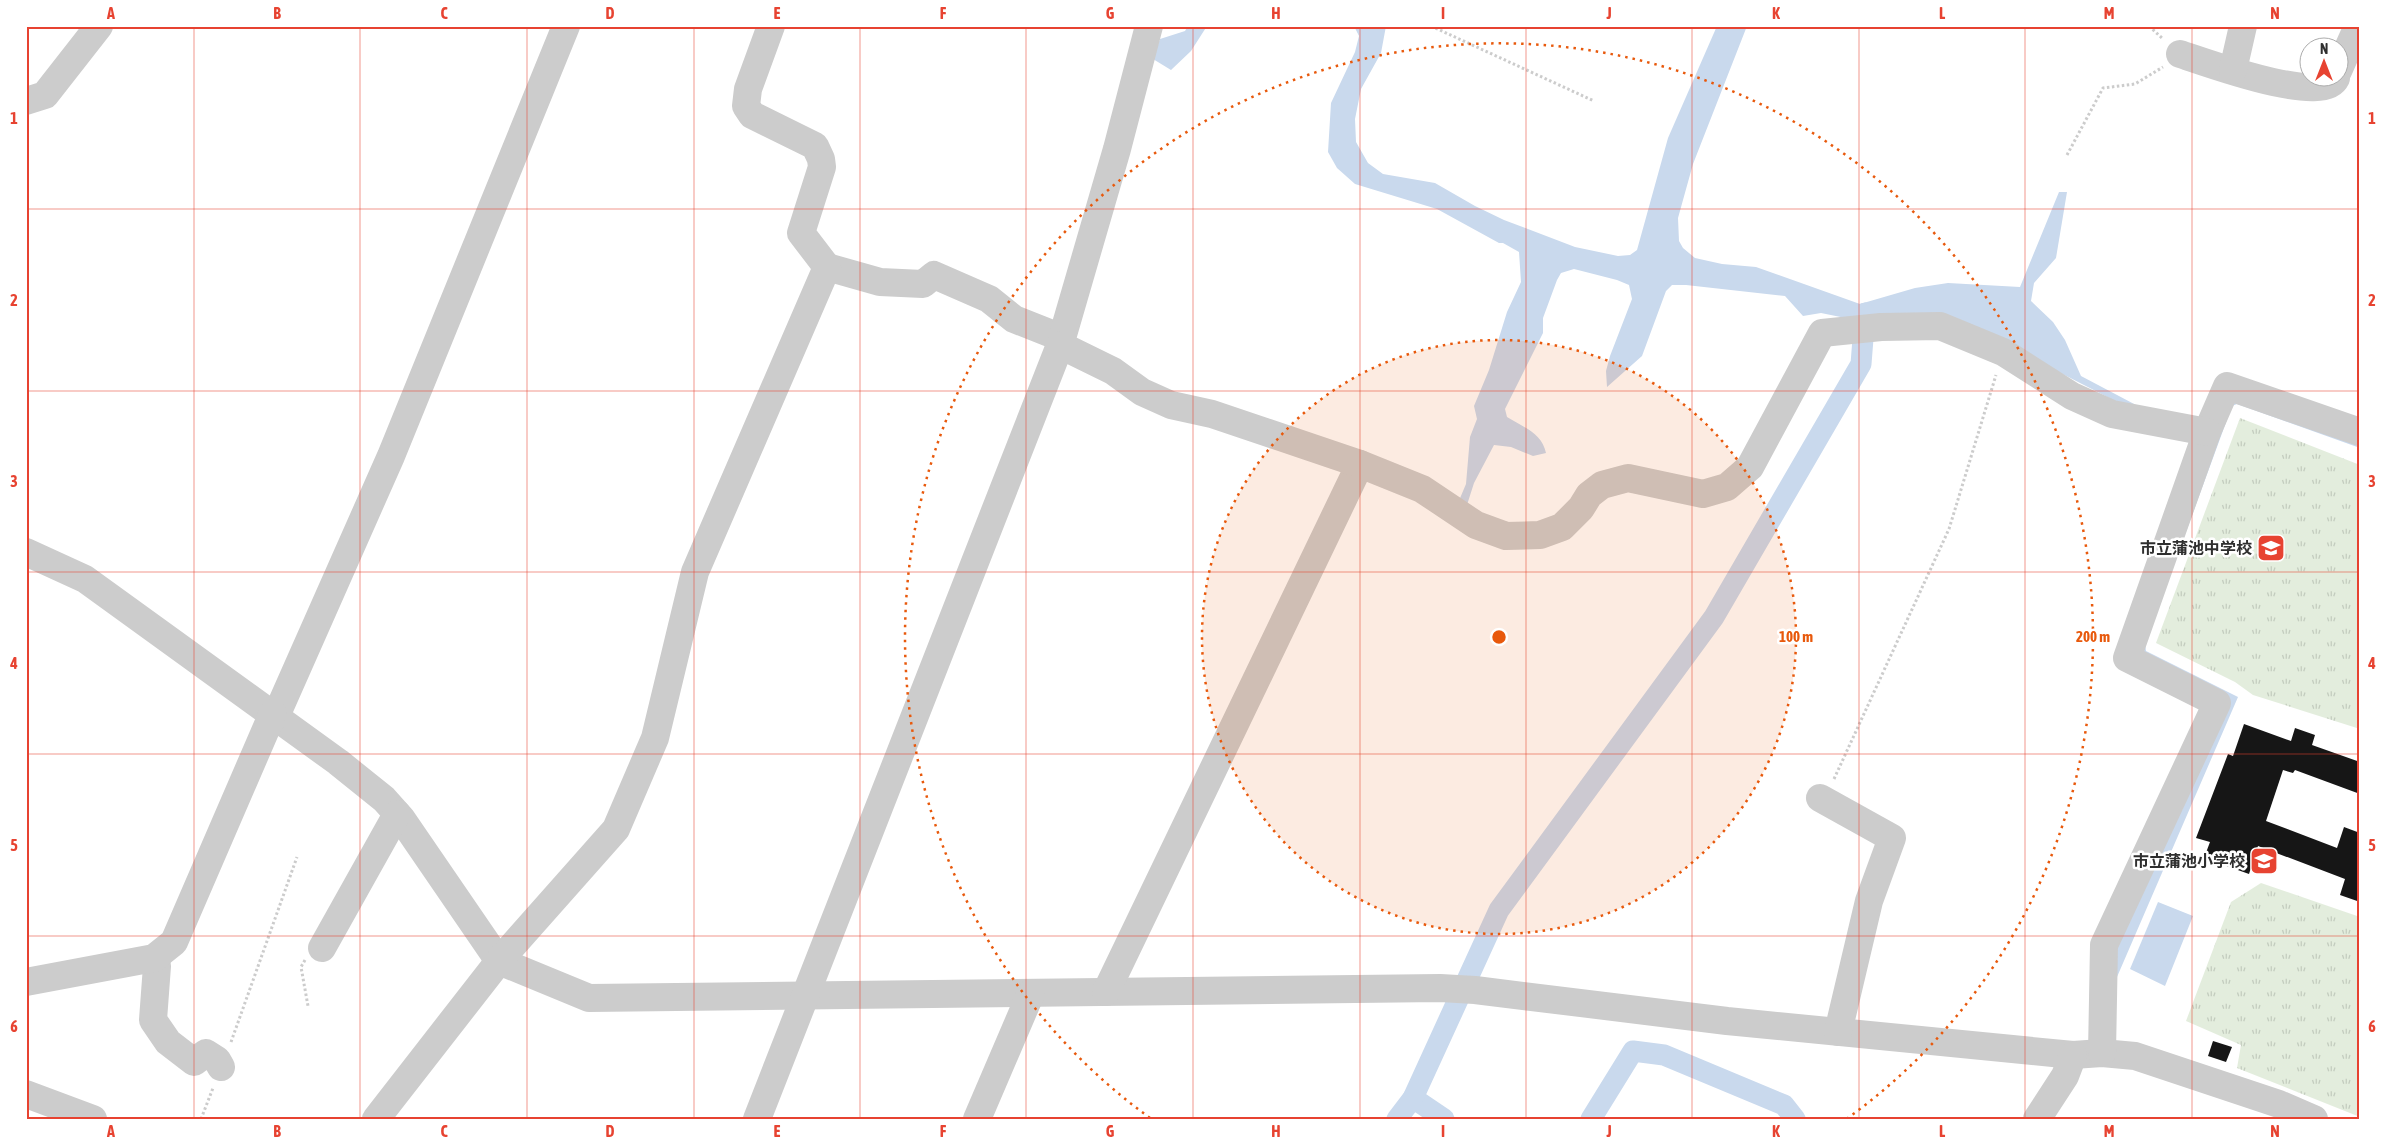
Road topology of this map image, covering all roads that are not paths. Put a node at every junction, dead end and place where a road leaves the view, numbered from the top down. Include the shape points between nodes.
1 (99, 26) edge
2 (566, 26) edge
3 (771, 26) edge
4 (1149, 26) edge
5 (2243, 26) edge
6 (2358, 26) edge
7 (2348, 48) edge
8 (2180, 54) road end
9 (2233, 70) junction
10 (2298, 87) edge
11 (26, 101) edge
12 (827, 267) junction
13 (1061, 342) junction
14 (2207, 432) junction
15 (2360, 432) edge
16 (1360, 464) junction
17 (26, 552) edge
18 (275, 714) junction
19 (1822, 799) road end
20 (397, 814) junction
21 (314, 953) road end
22 (154, 958) junction
23 (499, 961) junction
24 (26, 982) edge
25 (1106, 992) junction
26 (1031, 993) junction
27 (806, 996) junction
28 (1838, 1032) junction
29 (2102, 1053) junction
30 (2074, 1055) junction
31 (221, 1067) road end
32 (26, 1094) edge
33 (2307, 1118) edge
34 (92, 1119) edge
35 (376, 1119) edge
36 (758, 1119) edge
37 (977, 1119) edge
38 (2037, 1119) edge

1 - 11 street via 45,94
2 - 18 street via 391,456
3 - 12 street via 748,89 746,106 752,115 815,146 822,167 801,233
4 - 13 street
5 - 9 street
6 - 7 street
8 - 9 street
9 - 10 street
12 - 13 street via 880,282 923,284 934,275 989,299 1014,319
12 - 23 street via 695,572 655,738 616,830
13 - 16 street via 1113,371 1142,392 1171,405 1212,414
13 - 27 street
14 - 15 street via 2227,386
14 - 16 street via 2112,414 2072,396 2003,352 1940,326 1881,327 1822,333 1750,467 1727,487 1703,494 1628,478 1602,485 1562,526 1540,535 1506,536 1476,525 1422,489
14 - 29 street via 2127,658 2217,703 2104,945
16 - 25 street
17 - 18 street via 85,579
18 - 20 street via 384,799
18 - 22 street via 174,942
19 - 28 street via 1892,838 1869,901
20 - 21 street
20 - 23 street
22 - 24 street
22 - 31 street via 157,966 153,1020 168,1042 194,1062 206,1053
23 - 27 street via 589,998
23 - 35 street
25 - 26 street
25 - 28 street via 1440,988
26 - 27 street
26 - 37 street
27 - 36 street
28 - 30 street
29 - 30 street
29 - 33 street via 2135,1056
30 - 38 street via 2065,1076
32 - 34 street

